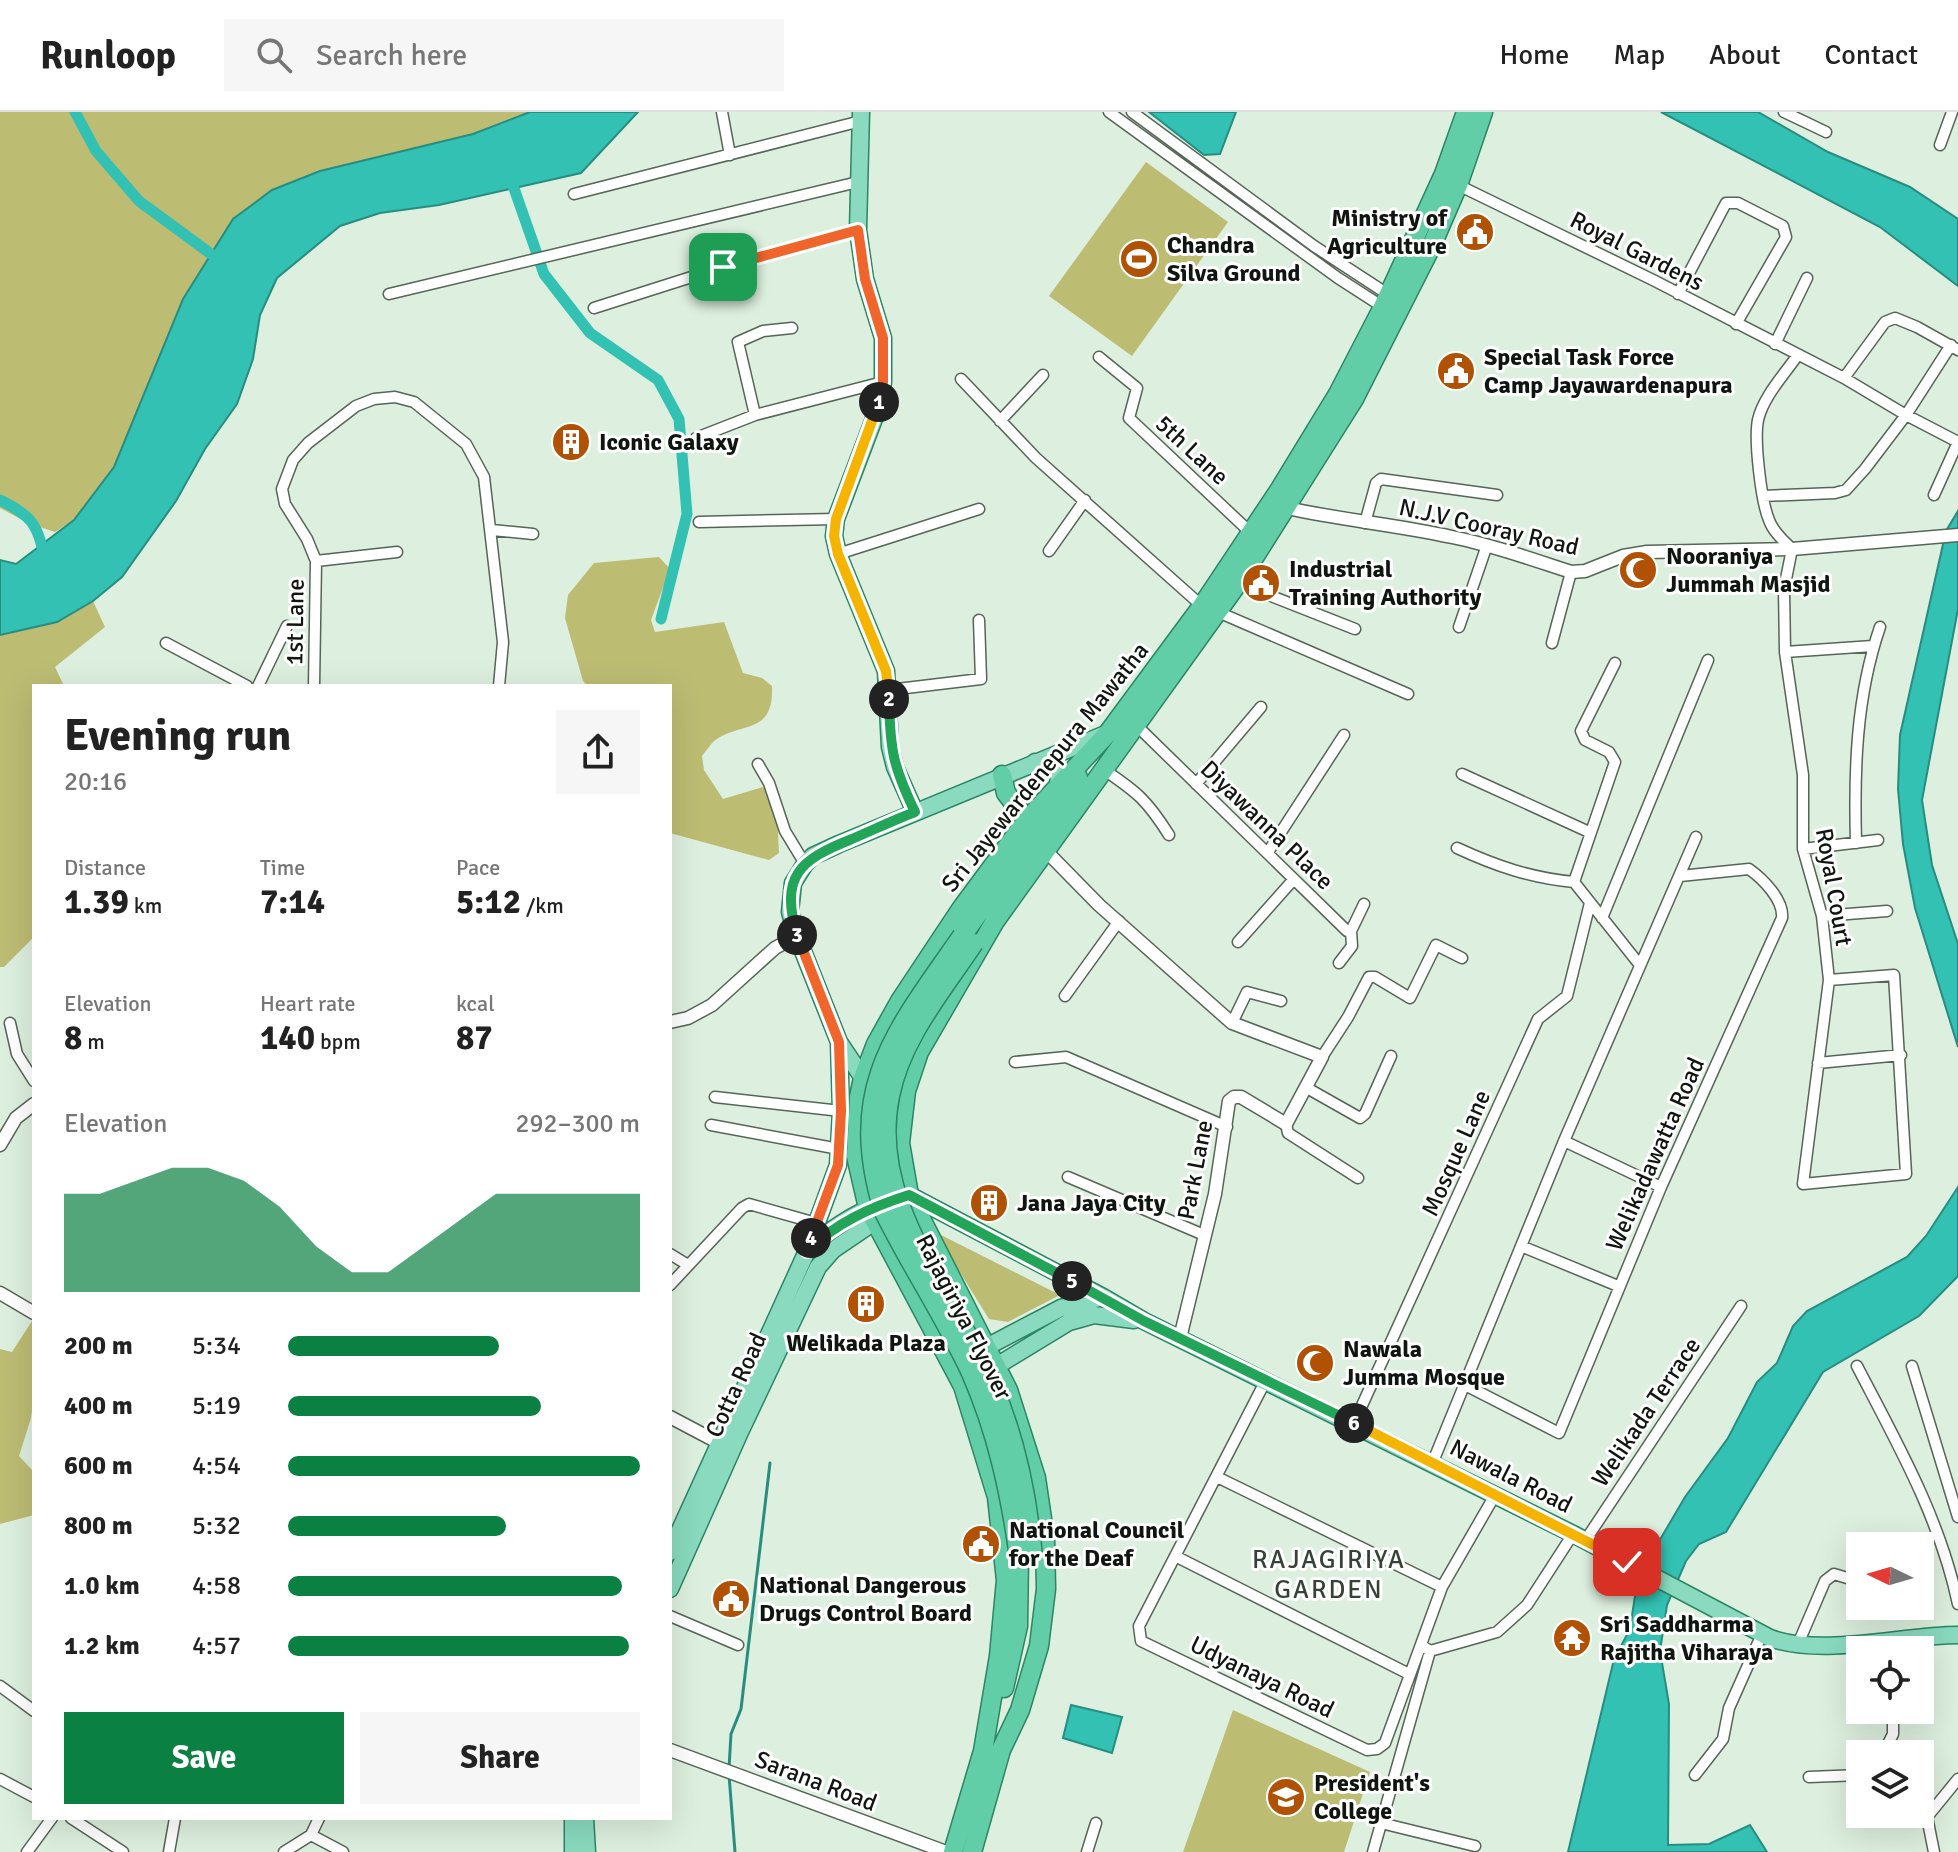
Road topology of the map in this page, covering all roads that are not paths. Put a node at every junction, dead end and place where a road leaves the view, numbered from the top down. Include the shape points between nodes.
1 (722, 112) edge
2 (1109, 112) edge
3 (1132, 112) edge
4 (1466, 112) edge
5 (1483, 112) edge
6 (1784, 112) edge
7 (1952, 112) edge
8 (861, 117) edge
9 (1826, 132) dead end
10 (1940, 145) dead end
11 (730, 155) junction
12 (858, 182) junction
13 (1458, 185) junction
14 (574, 194) dead end
15 (858, 230) junction
16 (1807, 278) dead end
17 (389, 294) dead end
18 (1678, 294) junction
19 (1386, 301) junction
20 (594, 308) dead end
21 (1736, 324) junction
22 (792, 328) dead end
23 (1775, 344) junction
24 (1954, 347) edge
25 (1797, 356) junction
26 (1099, 357) dead end
27 (1043, 375) dead end
28 (1844, 378) junction
29 (961, 379) dead end
30 (883, 382) junction
31 (755, 415) junction
32 (1906, 415) junction
33 (1000, 421) junction
34 (696, 438) dead end
35 (1958, 442) edge
36 (1497, 495) dead end
37 (1934, 495) dead end
38 (1763, 496) junction
39 (1085, 500) junction
40 (1287, 508) junction
41 (979, 509) dead end
42 (836, 519) junction
43 (699, 522) dead end
44 (1365, 523) junction
45 (492, 530) junction
46 (1251, 533) junction
47 (533, 534) dead end
48 (1958, 535) edge
49 (1487, 545) junction
50 (1792, 549) junction
51 (1049, 551) dead end
52 (397, 552) dead end
53 (838, 554) junction
54 (316, 561) junction
55 (1571, 572) junction
56 (1238, 583) junction
57 (1210, 609) junction
58 (979, 620) dead end
59 (287, 626) dead end
60 (1459, 627) dead end
61 (1880, 627) dead end
62 (1355, 629) dead end
63 (166, 643) dead end
64 (1552, 643) dead end
65 (1873, 646) junction
66 (1785, 652) junction
67 (1708, 660) dead end
68 (1615, 663) dead end
69 (243, 684) edge
70 (259, 684) edge
71 (314, 684) edge
72 (499, 684) edge
73 (889, 690) junction
74 (1408, 694) dead end
75 (1261, 707) dead end
76 (1135, 724) junction
77 (1108, 733) junction
78 (1344, 735) dead end
79 (1035, 762) junction
80 (758, 764) dead end
81 (1103, 769) junction
82 (1462, 774) dead end
83 (1002, 775) junction
84 (1196, 784) junction
85 (1058, 785) junction
86 (915, 812) junction
87 (1027, 820) junction
88 (1589, 832) junction
89 (1169, 835) dead end
90 (1696, 837) dead end
91 (1878, 840) dead end
92 (1856, 843) junction
93 (1457, 848) dead end
94 (1803, 849) junction
95 (1046, 851) junction
96 (1268, 852) junction
97 (805, 864) junction
98 (1680, 876) junction
99 (1294, 879) junction
100 (1574, 882) junction
101 (1590, 903) junction
102 (1364, 904) dead end
103 (1887, 911) dead end
104 (1822, 916) junction
105 (1602, 918) junction
106 (1119, 921) junction
107 (1351, 931) junction
108 (797, 936) junction
109 (1238, 942) dead end
110 (1462, 958) dead end
111 (1339, 963) dead end
112 (1639, 964) junction
113 (1829, 980) junction
114 (1065, 996) dead end
115 (1281, 1001) dead end
116 (672, 1022) edge
117 (10, 1023) dead end
118 (1232, 1023) junction
119 (839, 1042) junction
120 (1901, 1055) junction
121 (1391, 1056) dead end
122 (1322, 1057) junction
123 (1015, 1062) dead end
124 (1818, 1063) junction
125 (32, 1078) edge
126 (861, 1088) junction
127 (1307, 1088) junction
128 (715, 1097) dead end
129 (32, 1106) edge
130 (841, 1111) junction
131 (1286, 1124) junction
132 (711, 1125) dead end
133 (1227, 1127) junction
134 (1564, 1141) junction
135 (0, 1145) edge
136 (839, 1157) junction
137 (1068, 1177) dead end
138 (1358, 1178) dead end
139 (1661, 1187) junction
140 (909, 1195) junction
141 (871, 1216) junction
142 (816, 1223) junction
143 (1204, 1235) junction
144 (1521, 1246) junction
145 (806, 1252) junction
146 (672, 1255) edge
147 (821, 1263) junction
148 (688, 1265) junction
149 (672, 1283) edge
150 (1618, 1286) junction
151 (0, 1293) edge
152 (1103, 1297) junction
153 (1741, 1306) dead end
154 (32, 1312) edge
155 (1144, 1321) junction
156 (1180, 1338) junction
157 (987, 1346) junction
158 (953, 1366) junction
159 (997, 1366) junction
160 (1857, 1366) dead end
161 (1912, 1366) dead end
162 (1266, 1380) junction
163 (1465, 1385) junction
164 (963, 1386) junction
165 (672, 1418) edge
166 (1354, 1423) junction
167 (726, 1446) junction
168 (1432, 1464) junction
169 (1217, 1477) junction
170 (1036, 1478) junction
171 (995, 1487) junction
172 (1495, 1495) junction
173 (1958, 1517) edge
174 (1579, 1537) junction
175 (672, 1548) edge
176 (1177, 1557) junction
177 (1846, 1578) edge
178 (672, 1584) edge
179 (1442, 1587) junction
180 (1958, 1604) edge
181 (672, 1617) edge
182 (1762, 1634) junction
183 (1958, 1635) edge
184 (1934, 1639) edge
185 (1798, 1644) junction
186 (1846, 1644) edge
187 (738, 1645) dead end
188 (1425, 1648) junction
189 (1409, 1674) junction
190 (0, 1686) edge
191 (32, 1710) edge
192 (992, 1750) junction
193 (672, 1751) edge
194 (1695, 1775) dead end
195 (1846, 1776) edge
196 (1809, 1777) dead end
197 (0, 1779) edge
198 (1958, 1779) edge
199 (32, 1796) edge
200 (51, 1820) edge
201 (74, 1820) edge
202 (175, 1820) edge
203 (318, 1820) edge
204 (579, 1820) edge
205 (579, 1820) edge
206 (1096, 1823) dead end
207 (1381, 1823) junction
208 (311, 1835) junction
209 (1475, 1846) dead end
210 (27, 1852) edge
211 (123, 1852) edge
212 (169, 1852) edge
213 (284, 1852) edge
214 (343, 1852) edge
215 (573, 1852) edge
216 (587, 1852) edge
217 (946, 1852) edge
218 (953, 1852) edge
219 (972, 1852) edge
220 (1087, 1852) edge
221 (1373, 1852) edge
222 (1934, 1852) edge

1 - 11 street
2 - 19 street via 1338,278
3 - 19 street
4 - 19 highway, Sri Jayewardenepura Mawatha
5 - 13 highway, Sri Jayewardenepura Mawatha
6 - 9 street
7 - 10 street
8 - 11 street
8 - 12 main road
11 - 14 street
12 - 15 main road
12 - 17 street
13 - 18 street, Royal Gardens
13 - 40 highway, Sri Jayewardenepura Mawatha via 1354,399
15 - 20 street
15 - 30 main road via 865,279 883,338
16 - 23 street
18 - 21 street, Royal Gardens
18 - 21 street via 1726,203 1738,203 1783,226 1786,237
19 - 46 highway, Sri Jayewardenepura Mawatha via 1338,394
21 - 23 street, Royal Gardens
22 - 31 street via 763,331 738,342
23 - 25 street, Royal Gardens
24 - 28 street via 1895,318 1885,322
24 - 32 street
25 - 28 street, Royal Gardens
25 - 38 street via 1758,418
26 - 46 street, 5th Lane via 1137,388 1129,418
27 - 33 street
28 - 32 street, Royal Gardens
29 - 33 street
30 - 31 street
30 - 42 main road
31 - 34 street
32 - 35 street, Royal Gardens
32 - 38 street via 1846,490
33 - 39 street
35 - 37 street
36 - 44 street via 1381,479
38 - 50 street via 1769,521
39 - 51 street
39 - 57 street
40 - 44 street, N.J.V Cooray Road
40 - 56 highway, Sri Jayewardenepura Mawatha
41 - 53 street
42 - 43 street
42 - 53 main road
44 - 49 street, N.J.V Cooray Road
45 - 47 street
45 - 54 street, 1st Lane via 484,477 466,444 414,402 374,399 356,406 308,443 293,460 282,489
45 - 72 street via 503,642
46 - 57 highway, Sri Jayewardenepura Mawatha
48 - 50 street, N.J.V Cooray Road
49 - 55 street, N.J.V Cooray Road
49 - 60 street
50 - 55 street, N.J.V Cooray Road via 1647,552
50 - 66 street, Royal Court via 1784,589
52 - 54 street
53 - 73 main road via 882,658
54 - 71 street, 1st Lane
55 - 64 street
56 - 57 highway, Sri Jayewardenepura Mawatha
56 - 62 street
57 - 74 street
57 - 76 highway, Sri Jayewardenepura Mawatha
57 - 77 highway, Sri Jayewardenepura Mawatha
58 - 73 street via 981,679
59 - 70 street
61 - 65 street
63 - 69 street
65 - 66 street
65 - 92 street via 1856,738
66 - 94 street, Royal Court via 1803,775
67 - 105 street
68 - 88 street via 1581,731 1615,762
73 - 86 main road via 890,747
75 - 84 street
76 - 81 highway, Sri Jayewardenepura Mawatha
76 - 84 street, Diyawanna Place
76 - 192 highway, Rajagiriya Flyover, bridge via 1063,812 913,1036 893,1082 887,1117 886,1159 900,1208 992,1383 1026,1494 1032,1610 1025,1657
77 - 79 main road
77 - 85 highway, Sri Jayewardenepura Mawatha
77 - 192 highway, Rajagiriya Flyover, bridge via 903,1021 884,1056 871,1103 871,1164 883,1210 970,1371 1011,1500 1021,1570 1018,1626
78 - 96 street
79 - 83 main road
79 - 85 main road via 1056,769
80 - 97 street via 785,831
81 - 89 street via 1136,791
81 - 95 highway, Sri Jayewardenepura Mawatha
82 - 88 street
83 - 86 main road
83 - 87 highway via 1006,793
84 - 96 street, Diyawanna Place
85 - 87 highway, Sri Jayewardenepura Mawatha
86 - 97 main road via 823,851
87 - 126 highway, Sri Jayewardenepura Mawatha via 900,1001 876,1044
88 - 100 street
90 - 98 street
91 - 92 street
92 - 94 street
93 - 100 street via 1501,868
94 - 104 street, Royal Court
95 - 106 street
95 - 140 highway, Sri Jayewardenepura Mawatha via 995,921 919,1052 906,1091 900,1143
96 - 99 street, Diyawanna Place
97 - 108 main road via 793,883 790,902
98 - 112 street
98 - 139 street, Welikadawatta Road via 1749,869 1783,909
99 - 107 street, Diyawanna Place
99 - 109 street
100 - 101 street
101 - 105 street
101 - 166 street, Mosque Lane via 1567,996 1538,1019
102 - 107 street
103 - 104 street
104 - 113 street, Royal Court
105 - 112 street
106 - 114 street
106 - 118 street
107 - 111 street via 1352,946
108 - 116 street via 775,948 712,1005
108 - 119 main road
110 - 122 street via 1436,945 1410,998 1369,977
112 - 134 street
113 - 120 street via 1894,975
113 - 124 street, Royal Court
115 - 118 street via 1247,992
117 - 125 street via 17,1054
118 - 122 street
119 - 126 main road
119 - 130 main road
120 - 124 street
120 - 124 street, Royal Court via 1906,1174 1803,1184
121 - 127 street via 1360,1118
122 - 127 street
123 - 133 street via 1066,1057
126 - 136 main road
126 - 141 highway, Sri Jayewardenepura Mawatha via 856,1156
127 - 131 street
128 - 130 street
129 - 135 street via 16,1118
130 - 136 main road
131 - 133 street, Park Lane via 1234,1097
131 - 138 street via 1288,1133
132 - 136 street
133 - 143 street, Park Lane
134 - 139 street
134 - 144 street
136 - 142 main road
137 - 143 street
139 - 150 street, Welikadawatta Road
140 - 141 main road
140 - 152 main road, Nawala Road
140 - 157 highway, Sri Jayewardenepura Mawatha
141 - 145 main road, Cotta Road via 821,1237
141 - 147 main road, Cotta Road
141 - 158 highway, Sri Jayewardenepura Mawatha
142 - 145 main road
142 - 148 street via 749,1204
143 - 156 street, Park Lane
144 - 150 street
144 - 163 street
145 - 147 main road
145 - 167 main road, Cotta Road
146 - 148 street
147 - 167 main road, Cotta Road
148 - 149 street
150 - 163 street, Welikadawatta Road via 1559,1433
151 - 154 street
152 - 155 main road, Nawala Road
152 - 157 main road via 1061,1308
153 - 174 street, Welikada Terrace
155 - 156 main road, Nawala Road
155 - 159 main road, Nawala Road via 1094,1315 1069,1322
156 - 162 main road, Nawala Road
157 - 158 main road
157 - 159 highway, Sri Jayewardenepura Mawatha
158 - 164 highway, Sri Jayewardenepura Mawatha
159 - 164 main road, Nawala Road
159 - 170 highway, Sri Jayewardenepura Mawatha
160 - 180 street via 1938,1530
161 - 173 street
162 - 166 main road, Nawala Road
162 - 169 street, Udyanaya Road
163 - 168 street
164 - 171 highway, Sri Jayewardenepura Mawatha
165 - 167 street
166 - 168 main road, Nawala Road
167 - 175 main road, Cotta Road
167 - 178 main road, Cotta Road
168 - 172 main road, Nawala Road
169 - 176 street, Udyanaya Road
169 - 179 street
170 - 171 highway via 1010,1431 1001,1428 992,1435
170 - 192 highway, Sri Jayewardenepura Mawatha via 1045,1539 1042,1625 1020,1710
171 - 192 highway, Sri Jayewardenepura Mawatha via 1006,1580
172 - 174 main road, Nawala Road
172 - 179 street, Udyanaya Road
174 - 182 main road, Nawala Road
174 - 188 street, Welikada Terrace via 1527,1605 1497,1632
176 - 189 street
176 - 189 street, Udyanaya Road via 1139,1626 1141,1641 1367,1750 1385,1743
177 - 185 street via 1834,1574 1825,1581
179 - 188 street, Udyanaya Road
181 - 187 street
182 - 185 main road, Nawala Road
182 - 194 street via 1729,1708 1723,1739
183 - 184 main road, Nawala Road
185 - 186 main road, Nawala Road
188 - 189 street, Udyanaya Road
188 - 207 street
190 - 191 street
192 - 218 highway, Sri Jayewardenepura Mawatha
192 - 219 highway, Sri Jayewardenepura Mawatha
193 - 217 street, Sarana Road
195 - 196 street
197 - 199 street
198 - 222 street via 1927,1817
200 - 210 street
201 - 211 street
202 - 212 street
203 - 208 street
204 - 215 main road
205 - 216 main road
206 - 220 street
207 - 209 street
207 - 221 street
208 - 213 street
208 - 214 street

